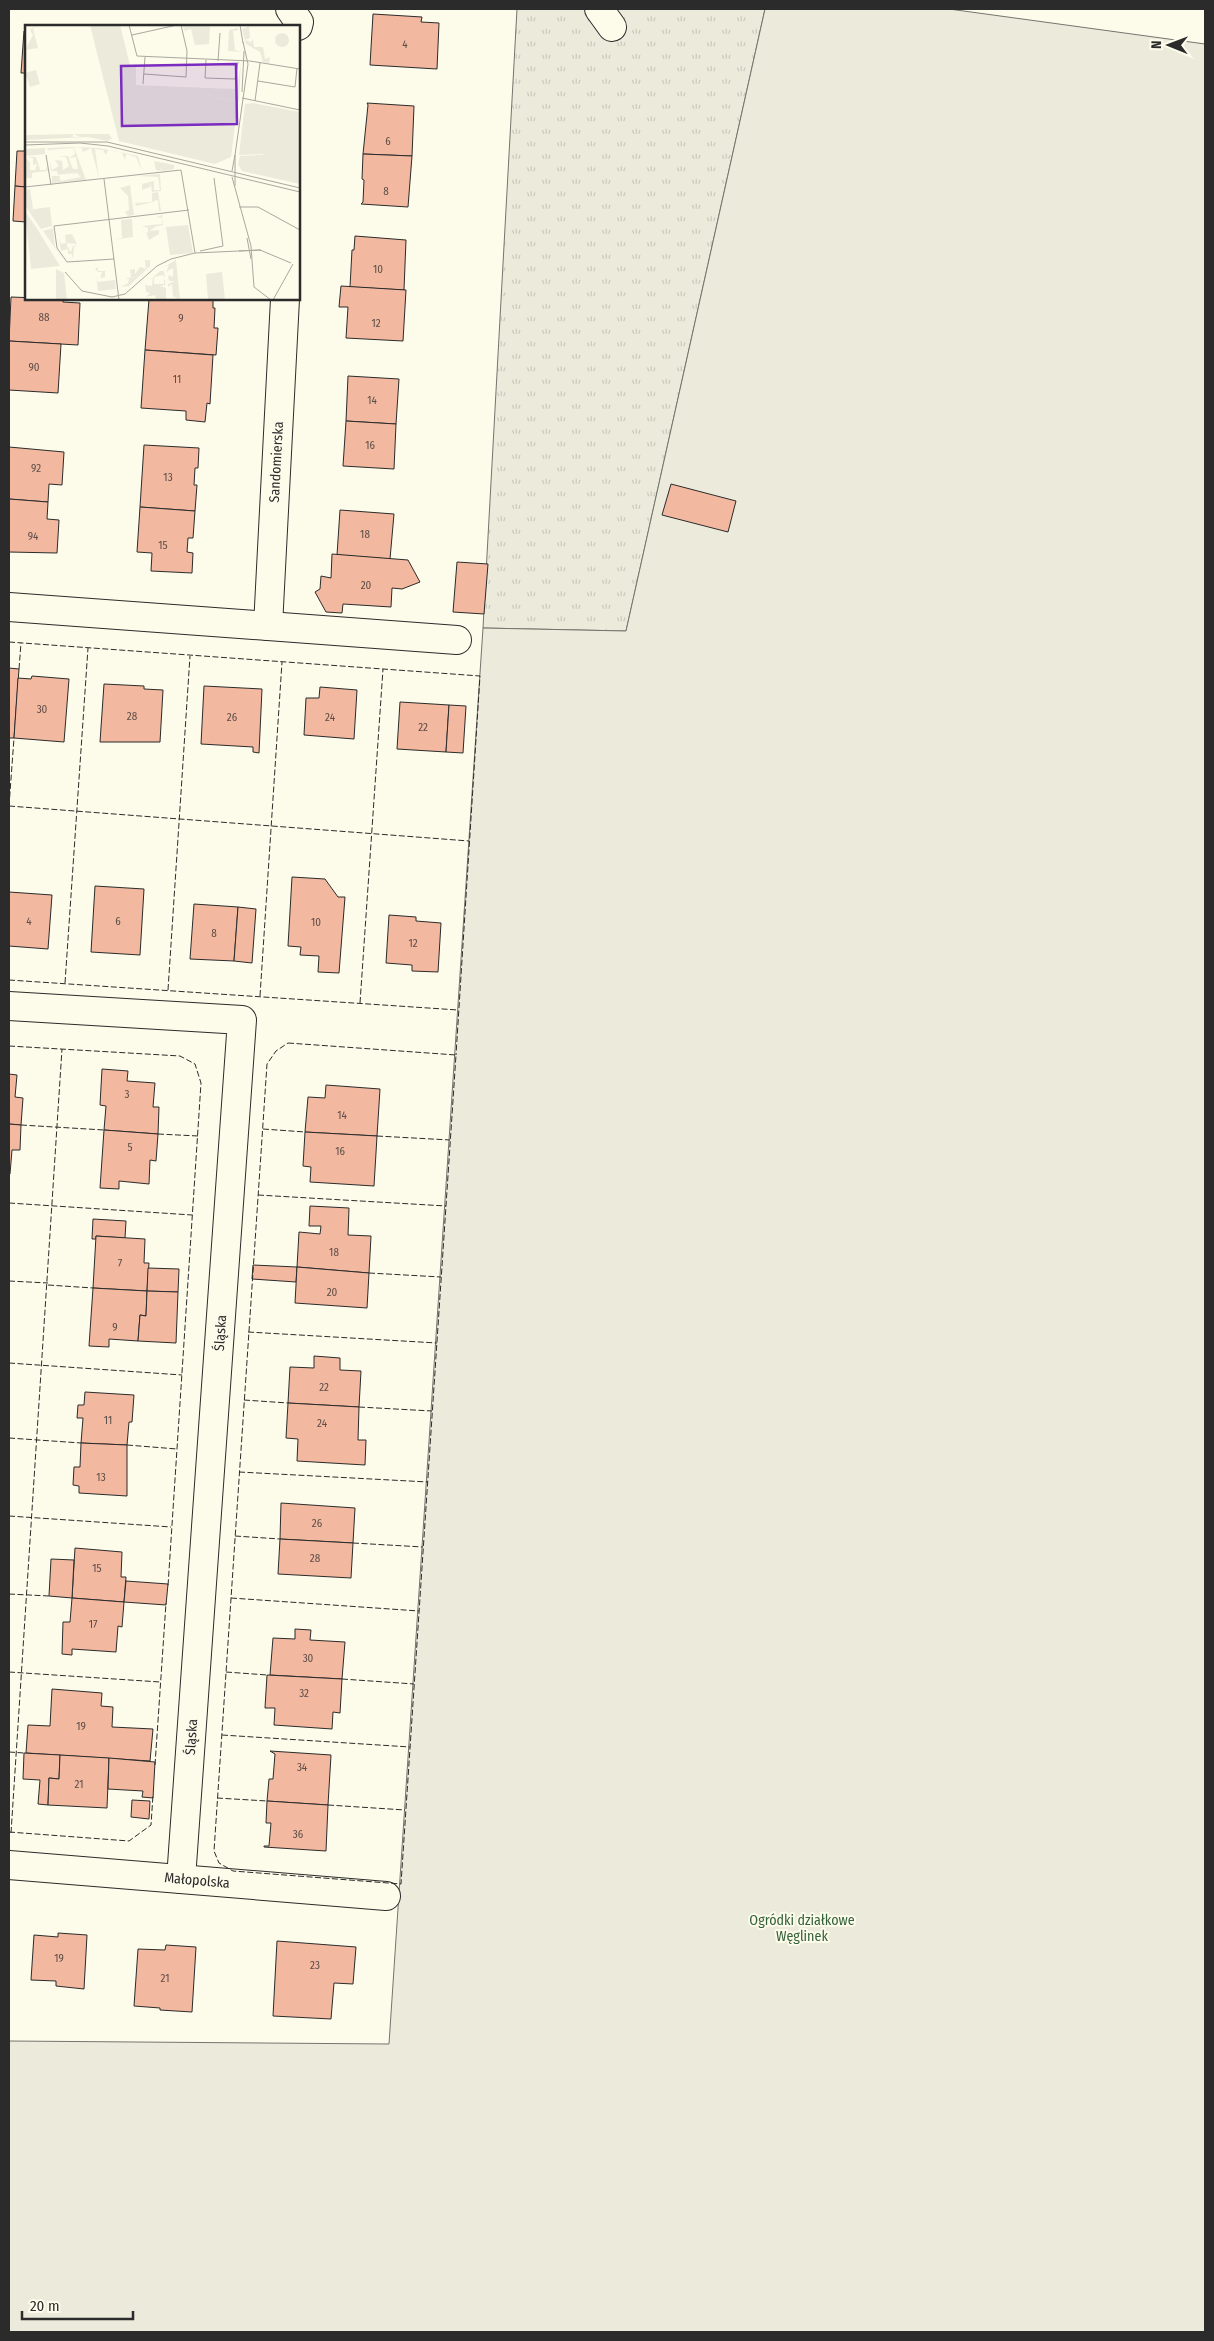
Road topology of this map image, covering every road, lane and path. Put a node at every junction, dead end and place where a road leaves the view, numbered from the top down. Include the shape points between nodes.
1 (290, 9) edge
2 (298, 25) edge
3 (285, 300) edge
4 (9, 607) edge
5 (268, 626) junction
6 (457, 640) dead end
7 (9, 1006) edge
8 (9, 1865) edge
9 (181, 1879) junction
10 (386, 1896) dead end

1 - 2 street
3 - 5 street, Sandomierska
4 - 5 street
5 - 6 street
7 - 9 street, Śląska via 242,1020
8 - 9 street, Małopolska
9 - 10 street, Małopolska

